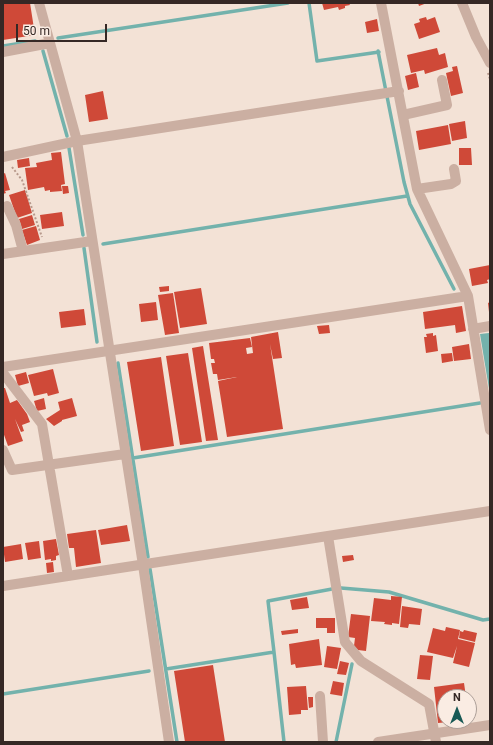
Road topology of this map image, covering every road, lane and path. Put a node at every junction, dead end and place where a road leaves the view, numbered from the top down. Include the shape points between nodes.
1 (39, 3) edge
2 (381, 3) edge
3 (462, 3) edge
4 (50, 43) junction
5 (3, 52) edge
6 (490, 62) edge
7 (489, 75) dead end
8 (490, 79) edge
9 (442, 80) dead end
10 (396, 92) junction
11 (403, 116) junction
12 (76, 141) junction
13 (4, 157) edge
14 (454, 169) dead end
15 (416, 189) junction
16 (7, 206) dead end
17 (92, 241) junction
18 (46, 248) junction
19 (23, 251) junction
20 (3, 254) edge
21 (468, 296) junction
22 (490, 326) edge
23 (473, 329) junction
24 (109, 352) junction
25 (3, 368) edge
26 (3, 374) edge
27 (490, 430) edge
28 (3, 450) edge
29 (125, 454) junction
30 (49, 465) junction
31 (490, 511) edge
32 (328, 536) junction
33 (143, 565) junction
34 (68, 576) junction
35 (3, 586) edge
36 (320, 696) dead end
37 (490, 725) edge
38 (435, 738) edge
39 (169, 742) edge
40 (323, 742) edge
41 (378, 742) edge

1 - 4 street
2 - 10 street
3 - 6 street
4 - 5 street
4 - 12 street
7 - 8 path
9 - 11 street via 447,105
10 - 11 street
10 - 12 street
11 - 15 street
12 - 13 street
12 - 17 street
13 - 18 path via 22,180
14 - 15 street via 456,181 451,184
15 - 21 street
16 - 19 street via 16,225
17 - 18 street
17 - 24 street
18 - 19 street
19 - 20 street
21 - 23 street
21 - 24 street
22 - 23 street
23 - 27 street
24 - 25 street
24 - 29 street
26 - 30 street via 42,424
28 - 30 street via 12,470
29 - 30 street
29 - 33 street
30 - 34 street
31 - 32 street
32 - 33 street
32 - 38 street via 345,642 361,661 429,704
33 - 34 street
33 - 39 street
34 - 35 street
36 - 40 street
37 - 38 street
38 - 41 street

